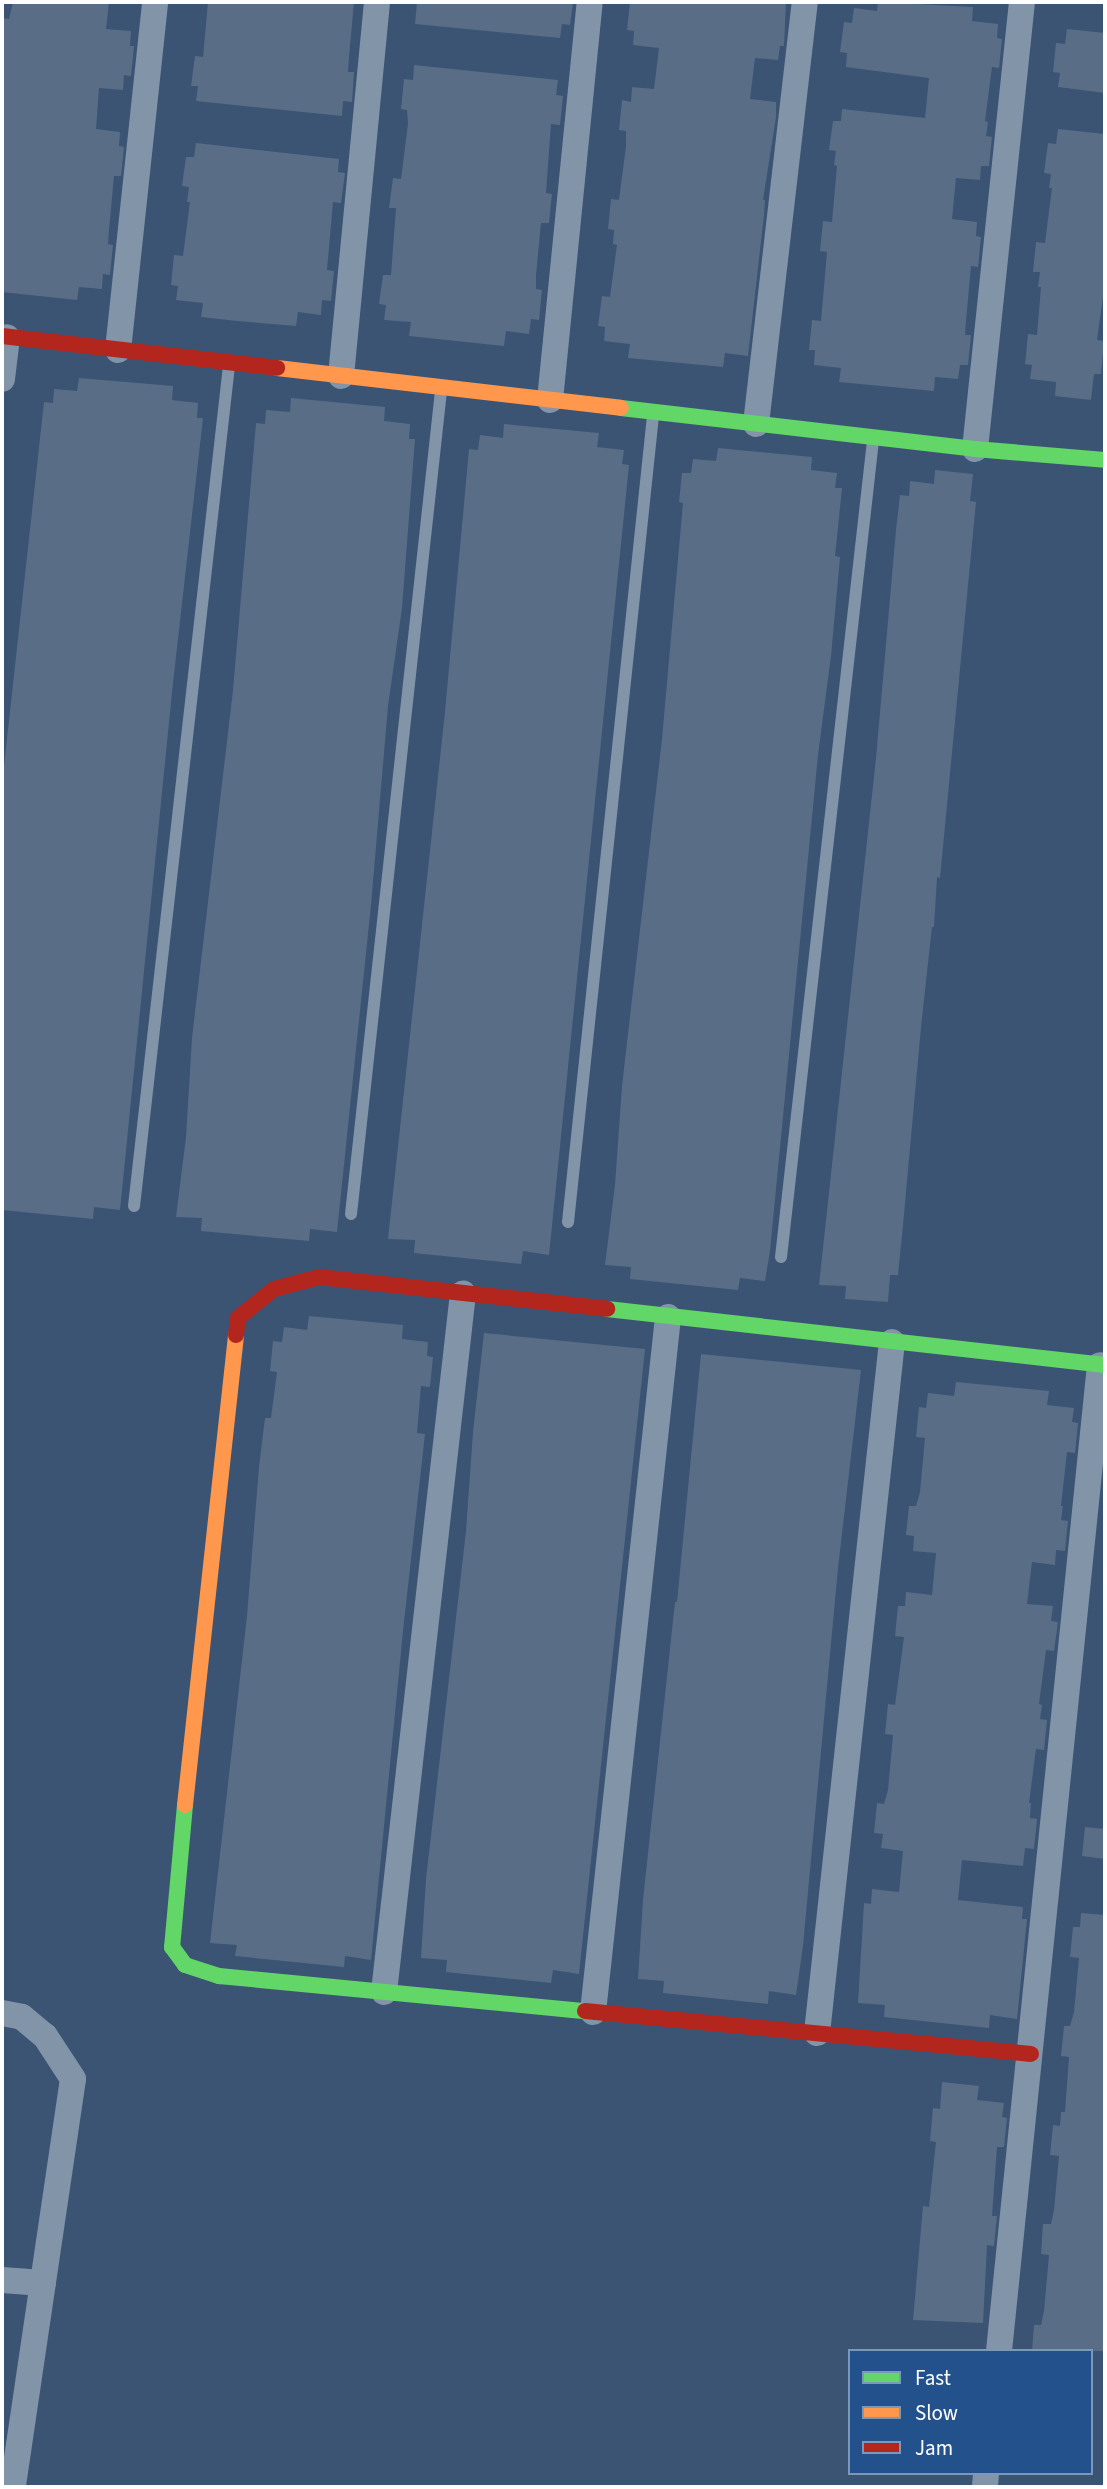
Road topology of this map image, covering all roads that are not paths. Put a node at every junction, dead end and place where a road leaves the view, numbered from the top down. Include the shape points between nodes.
1 (155, 2) edge
2 (377, 2) edge
3 (590, 2) edge
4 (805, 2) edge
5 (1022, 2) edge
6 (4, 337) edge
7 (118, 350) junction
8 (229, 363) junction
9 (341, 376) junction
10 (2, 379) edge
11 (441, 387) junction
12 (550, 400) junction
13 (653, 412) junction
14 (756, 424) junction
15 (873, 437) junction
16 (975, 449) junction
17 (1105, 460) edge
18 (134, 1206) dead end
19 (351, 1214) dead end
20 (568, 1222) dead end
21 (780, 1256) dead end
22 (463, 1293) junction
23 (668, 1317) junction
24 (892, 1342) junction
25 (1103, 1365) edge
26 (384, 1992) junction
27 (593, 2012) junction
28 (2, 2014) edge
29 (817, 2033) junction
30 (1031, 2054) junction
31 (2, 2280) edge
32 (43, 2283) junction
33 (999, 2349) edge
34 (13, 2487) edge

1 - 7 street
2 - 9 street
3 - 12 street
4 - 14 street
5 - 16 street
6 - 7 street
6 - 10 street
7 - 8 street
8 - 9 street
8 - 18 lane
9 - 11 street
11 - 12 street
11 - 19 lane
12 - 13 street
13 - 14 street
13 - 20 lane
14 - 15 street
15 - 16 street
15 - 21 lane
16 - 17 street
22 - 23 street
22 - 26 street
22 - 26 street via 319,1277 274,1289 237,1318 172,1947 185,1965 219,1976
23 - 24 street
23 - 27 street
24 - 25 street
24 - 29 street
25 - 30 street
26 - 27 street
27 - 29 street
28 - 32 street via 22,2017 44,2036 73,2079
29 - 30 street
30 - 33 street
31 - 32 street
32 - 34 street

